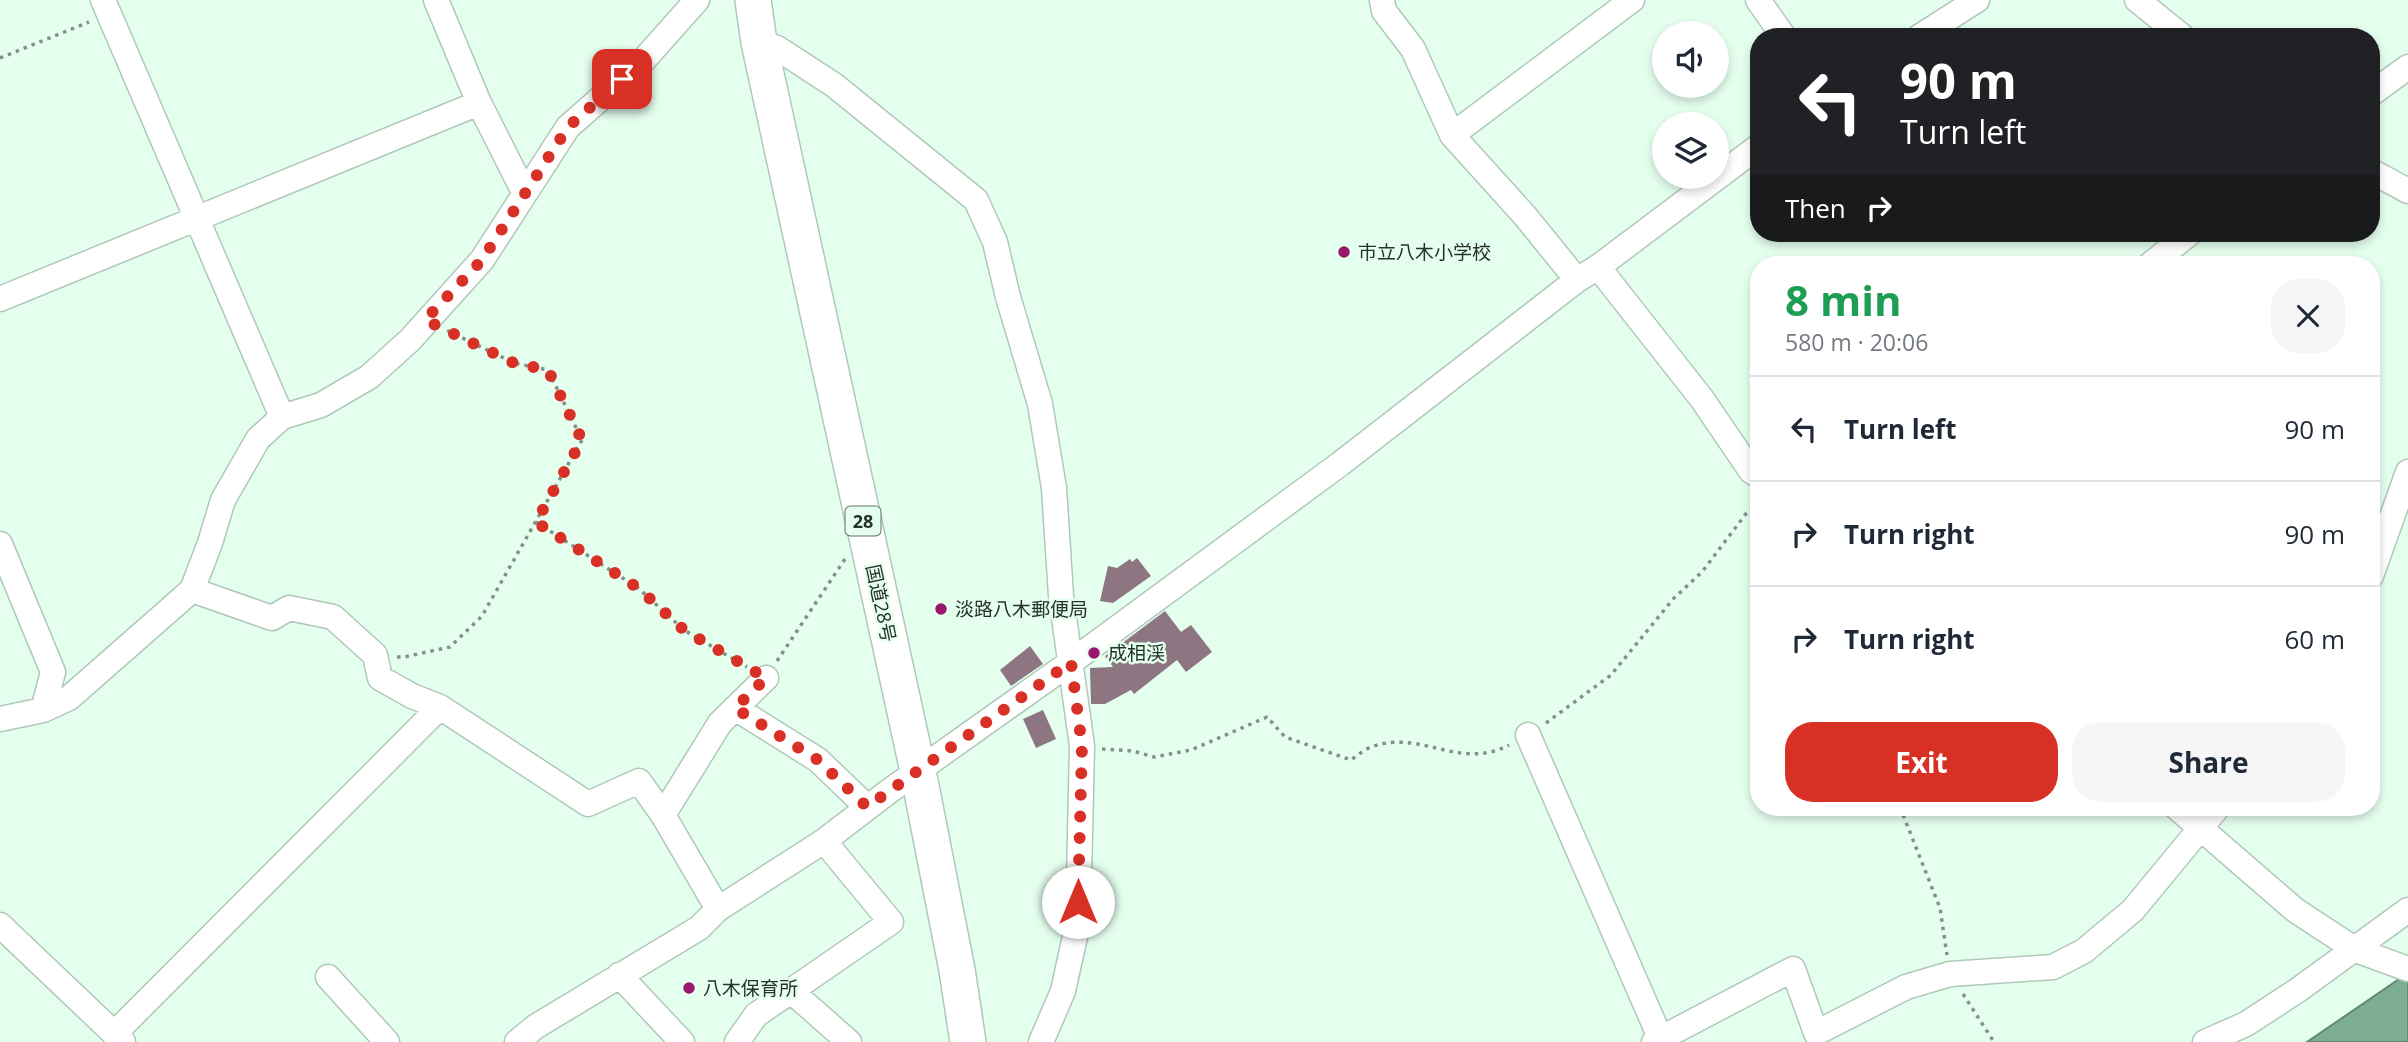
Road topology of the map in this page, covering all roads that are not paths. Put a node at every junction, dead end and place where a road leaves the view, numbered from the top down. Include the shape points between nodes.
1 (436, 0) edge
2 (697, 0) edge
3 (752, 0) edge
4 (1382, 0) edge
5 (1632, 0) edge
6 (1758, 0) edge
7 (1977, 0) edge
8 (2137, 0) edge
9 (106, 7) edge
10 (1778, 28) edge
11 (1933, 28) edge
12 (2172, 28) edge
13 (759, 42) junction
14 (2408, 67) edge
15 (2380, 87) edge
16 (479, 103) junction
17 (1452, 135) junction
18 (1750, 153) edge
19 (2380, 176) edge
20 (2408, 191) edge
21 (524, 192) junction
22 (196, 217) junction
23 (2179, 242) edge
24 (2161, 256) edge
25 (1588, 274) junction
26 (0, 299) edge
27 (282, 416) junction
28 (1750, 467) edge
29 (2408, 472) edge
30 (0, 544) edge
31 (2380, 551) edge
32 (192, 590) junction
33 (1071, 662) junction
34 (766, 678) road end
35 (440, 707) junction
36 (735, 708) junction
37 (43, 710) junction
38 (0, 719) edge
39 (1528, 734) road end
40 (918, 771) junction
41 (867, 807) junction
42 (663, 815) junction
43 (2187, 816) edge
44 (2211, 816) edge
45 (2202, 828) junction
46 (824, 841) junction
47 (718, 908) junction
48 (2408, 911) edge
49 (0, 925) edge
50 (2356, 950) junction
51 (2408, 969) edge
52 (619, 975) junction
53 (328, 978) dead end
54 (791, 991) junction
55 (119, 1038) edge
56 (1659, 1041) edge
57 (387, 1042) edge
58 (517, 1042) edge
59 (682, 1042) edge
60 (737, 1042) edge
61 (849, 1042) edge
62 (968, 1042) edge
63 (1041, 1042) edge
64 (2205, 1042) edge

1 - 16 street
2 - 21 street via 641,63 568,127
3 - 13 highway, 国道28号 / 28
4 - 17 street via 1384,11 1413,49
5 - 17 street
6 - 10 street
7 - 11 street
8 - 12 street
9 - 22 street
13 - 33 street via 777,48 834,85 976,200 995,242 1040,404 1054,488 1061,596
13 - 40 highway, 国道28号 / 28
14 - 15 street
16 - 21 street
16 - 22 street
17 - 25 street via 1526,217
18 - 25 street
19 - 20 street
21 - 27 street via 482,260 410,340 369,377 321,405
22 - 26 street
22 - 27 street
23 - 24 street
25 - 28 street via 1702,399
25 - 33 street
27 - 32 street via 258,439 223,500
29 - 31 street
30 - 37 street via 53,672
32 - 35 street via 272,618 289,608 333,617 375,655 380,678
32 - 37 street via 69,698
33 - 40 street
33 - 63 street via 1082,746 1078,923 1063,991
34 - 36 street
35 - 42 street via 588,804 639,781
35 - 55 street
36 - 41 street via 818,760
36 - 42 street via 720,723
37 - 38 street
39 - 56 street
40 - 41 street
40 - 62 highway, 国道28号 / 28
41 - 46 street
42 - 47 street
43 - 45 street
44 - 45 street
45 - 50 street via 2295,910
45 - 56 street via 2133,910 2084,951 2053,967 1950,974 1906,986 1816,1033 1793,970
46 - 47 street
46 - 54 street via 891,922
47 - 52 street via 699,928
48 - 50 street
49 - 55 street
50 - 51 street
50 - 64 street via 2246,1024
52 - 58 street
52 - 59 street
53 - 57 street
54 - 60 street via 756,1015
54 - 61 street

